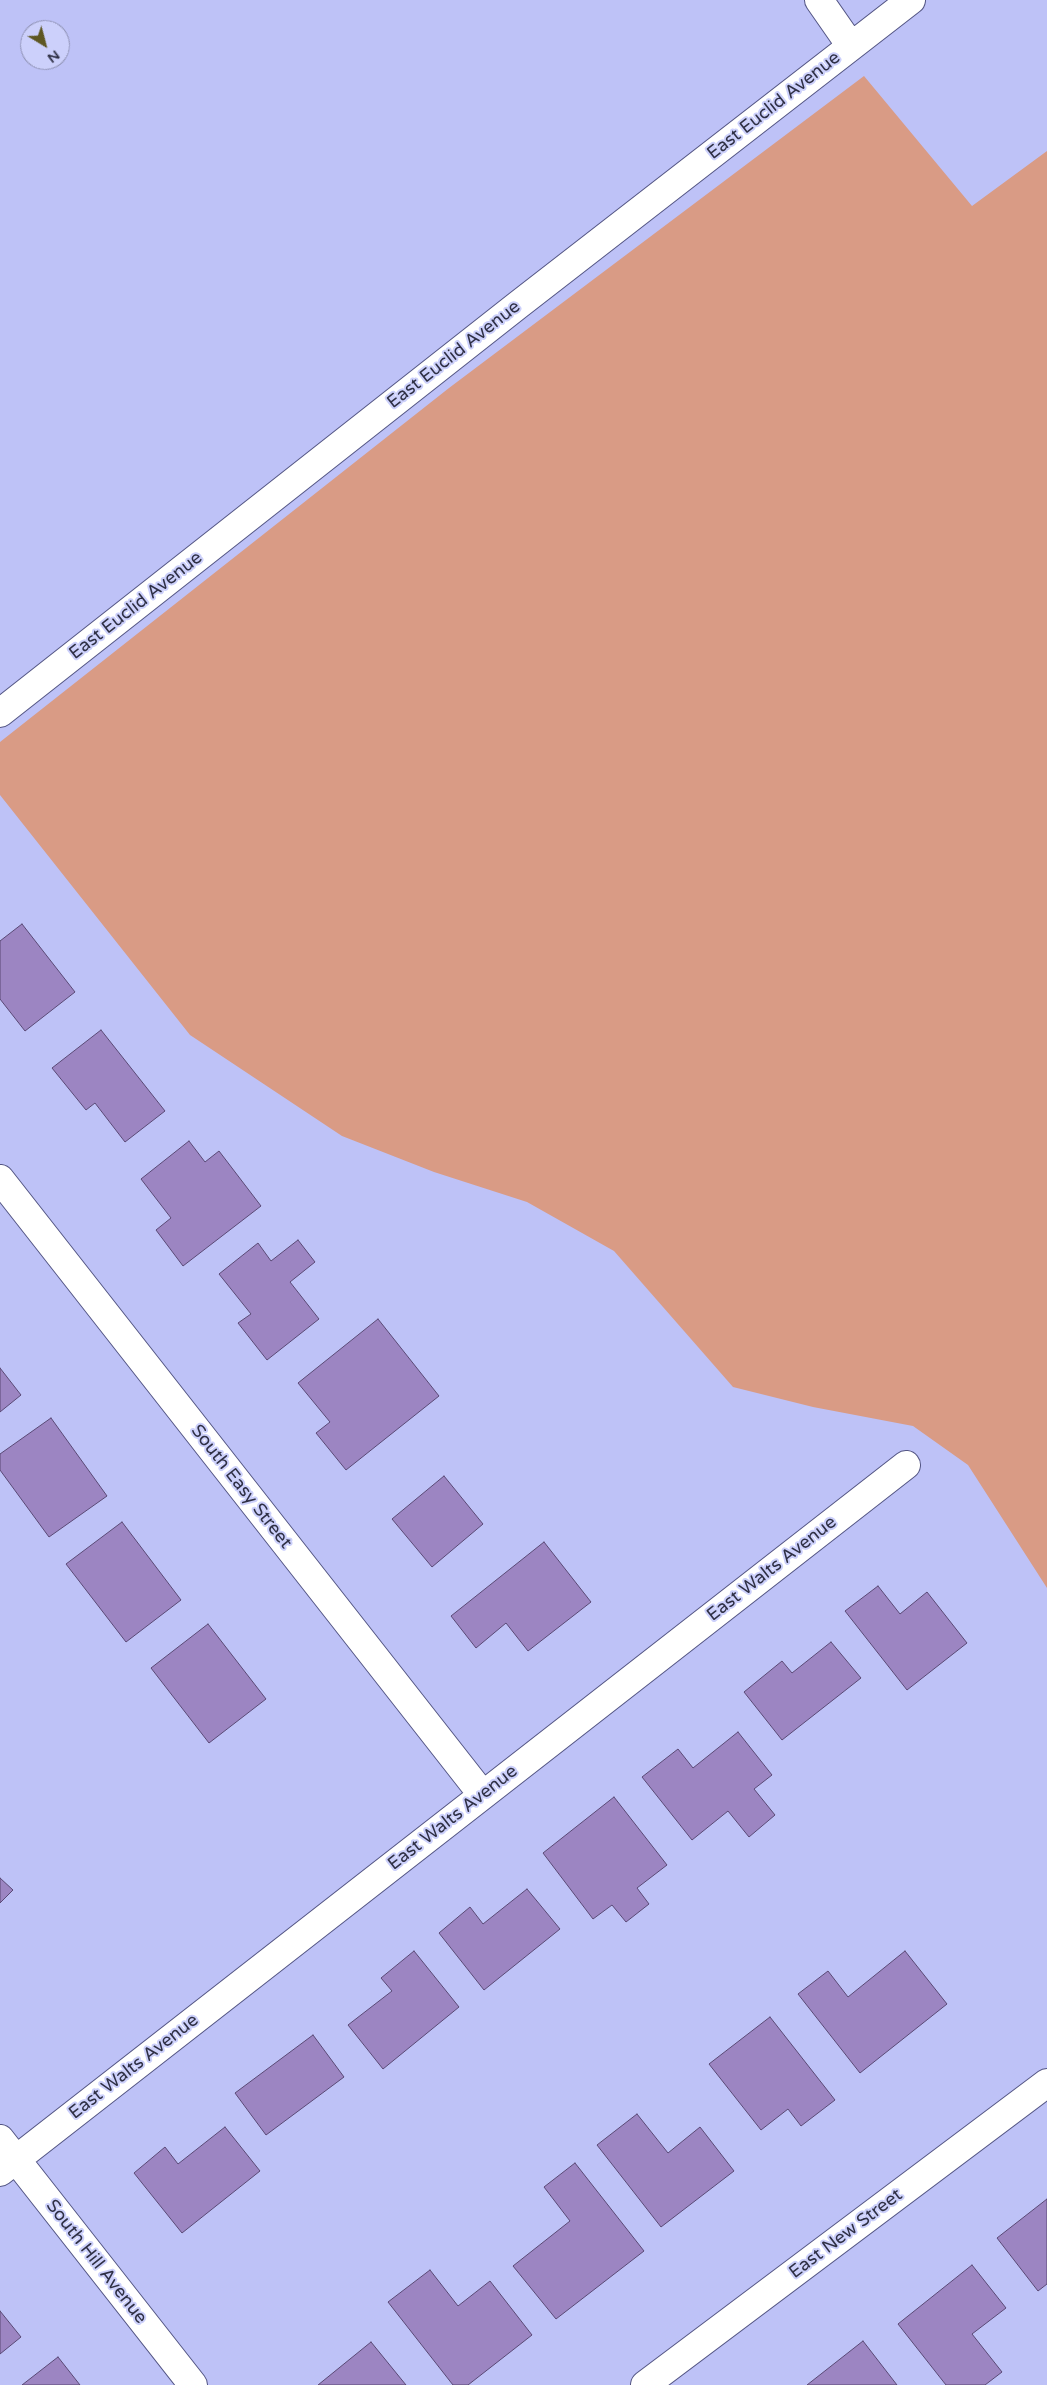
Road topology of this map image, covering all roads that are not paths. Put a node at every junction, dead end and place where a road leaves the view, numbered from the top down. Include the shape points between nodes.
1 (819, 0) edge
2 (912, 0) edge
3 (851, 46) junction
4 (0, 713) edge
5 (0, 1179) edge
6 (906, 1465) dead end
7 (482, 1794) junction
8 (1047, 2083) edge
9 (5, 2157) edge
10 (193, 2385) edge
11 (645, 2385) edge

1 - 3 street
2 - 3 street, East Euclid Avenue
3 - 4 street, East Euclid Avenue
5 - 7 street, South Easy Street
6 - 7 street, East Walts Avenue
7 - 9 street, East Walts Avenue
8 - 11 street, East New Street
9 - 10 street, South Hill Avenue

